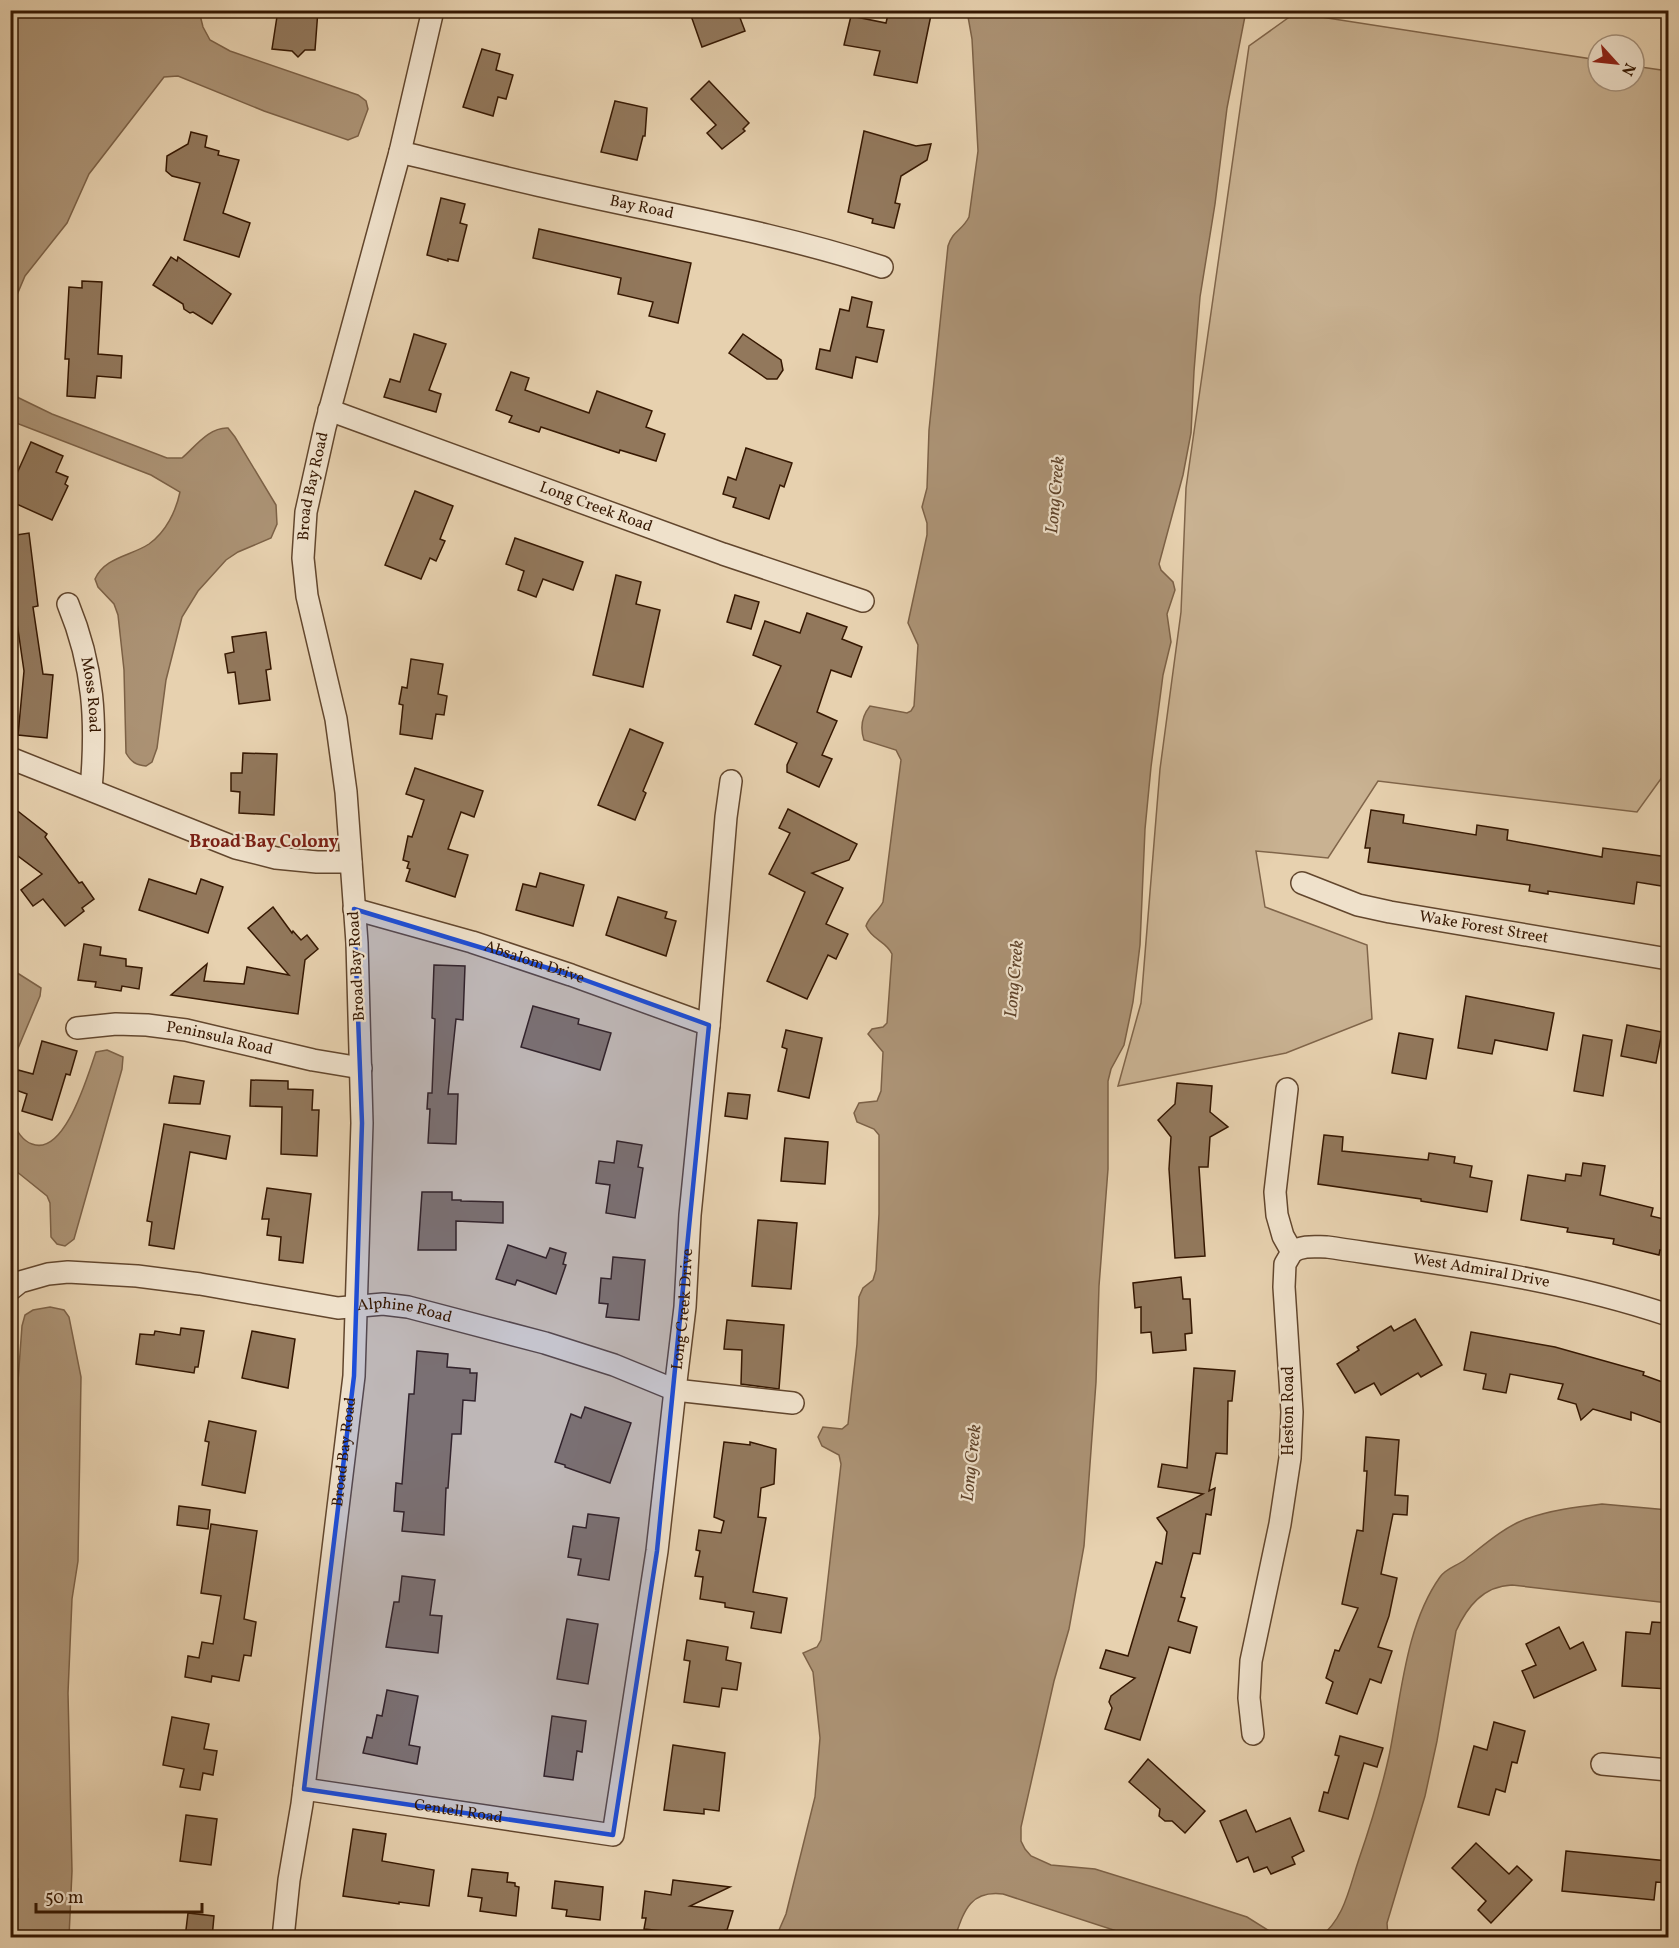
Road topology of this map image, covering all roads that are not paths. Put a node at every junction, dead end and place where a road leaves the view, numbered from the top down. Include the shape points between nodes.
1 (433, 10) edge
2 (400, 152) junction
3 (882, 267) dead end
4 (329, 410) junction
5 (863, 601) dead end
6 (68, 604) dead end
7 (10, 758) edge
8 (731, 781) dead end
9 (91, 789) junction
10 (351, 862) junction
11 (1302, 883) dead end
12 (354, 909) junction
13 (1668, 959) edge
14 (709, 1025) junction
15 (77, 1028) dead end
16 (361, 1068) junction
17 (1287, 1089) dead end
18 (1292, 1252) junction
19 (10, 1290) edge
20 (357, 1307) junction
21 (1668, 1315) edge
22 (675, 1390) junction
23 (793, 1403) dead end
24 (1253, 1734) dead end
25 (1602, 1764) dead end
26 (1668, 1770) edge
27 (304, 1789) junction
28 (614, 1835) joint
29 (283, 1938) edge

1 - 2 street, Broad Bay Road
2 - 3 street, Bay Road via 546,188 766,233
2 - 4 street, Broad Bay Road
4 - 5 street, Long Creek Road
4 - 10 street, Broad Bay Road via 309,489 303,558 336,719
6 - 9 street, Moss Road via 81,635 88,668 94,717
7 - 9 street
8 - 14 street, Long Creek Drive
9 - 10 street via 236,848 276,858
10 - 12 street, Broad Bay Road
11 - 13 street, Wake Forest Street via 1358,905 1390,912
12 - 14 street, Absalom Drive via 472,942
12 - 16 street, Broad Bay Road
14 - 22 street, Long Creek Drive
15 - 16 street, Peninsula Road via 116,1024 186,1030
16 - 20 street, Broad Bay Road
17 - 18 street via 1275,1192 1277,1215
18 - 21 street, West Admiral Drive via 1298,1248 1327,1247 1467,1268 1600,1294
18 - 24 street, Heston Road via 1285,1264 1284,1287 1292,1412 1290,1458 1251,1661
19 - 20 street, Alphine Road via 20,1282 68,1272 137,1276 338,1308
20 - 22 street, Alphine Road via 408,1307 534,1340 614,1365
20 - 27 street, Broad Bay Road via 354,1376
22 - 23 street, Alphine Road
22 - 28 street, Long Creek Drive via 657,1551
25 - 26 street
27 - 28 street, Centell Road
27 - 29 street, Broad Bay Road

